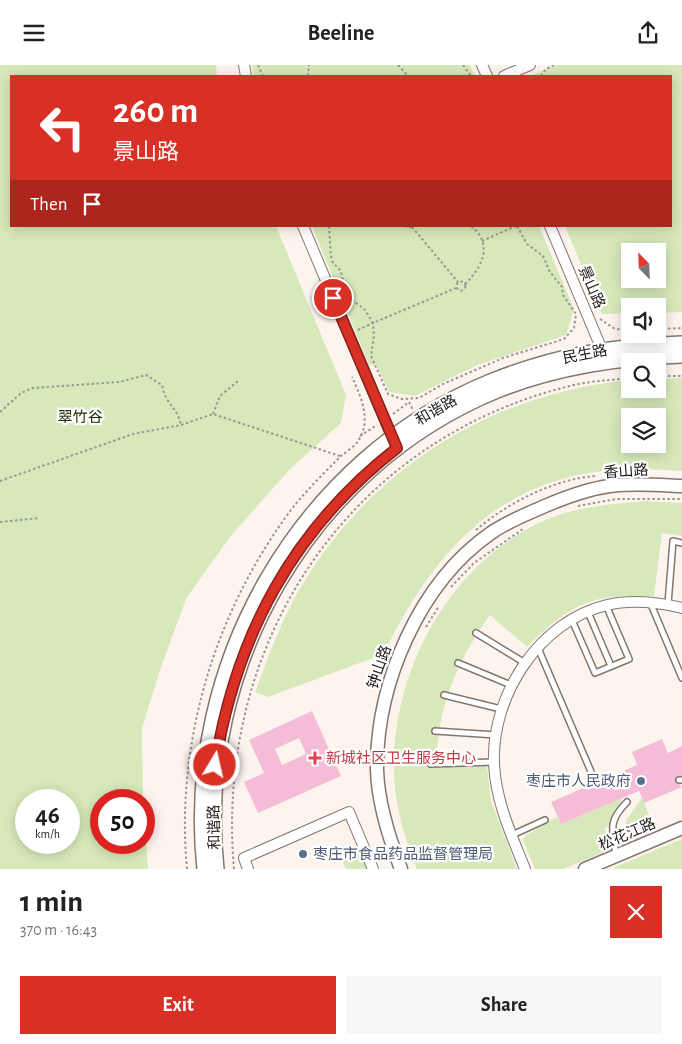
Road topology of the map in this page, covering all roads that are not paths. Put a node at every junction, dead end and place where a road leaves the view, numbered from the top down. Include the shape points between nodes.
1 (530, 65) edge
2 (506, 75) edge
3 (303, 227) edge
4 (550, 227) edge
5 (682, 344) edge
6 (604, 355) junction
7 (682, 355) edge
8 (494, 386) joint
9 (395, 443) junction
10 (682, 486) edge
11 (521, 522) joint
12 (682, 543) edge
13 (650, 602) junction
14 (668, 604) junction
15 (606, 605) junction
16 (682, 608) edge
17 (588, 611) junction
18 (572, 620) junction
19 (476, 633) dead end
20 (538, 647) junction
21 (458, 663) dead end
22 (525, 663) junction
23 (611, 666) junction
24 (682, 678) edge
25 (511, 685) junction
26 (444, 695) dead end
27 (501, 709) junction
28 (435, 731) dead end
29 (496, 735) junction
30 (494, 761) junction
31 (432, 764) dead end
32 (592, 774) dead end
33 (627, 802) dead end
34 (545, 820) dead end
35 (682, 828) edge
36 (511, 835) junction
37 (616, 856) junction
38 (592, 868) edge
39 (205, 869) edge
40 (216, 869) edge
41 (248, 869) edge
42 (372, 869) edge
43 (401, 869) edge
44 (525, 869) edge

1 - 2 street
3 - 9 street
4 - 6 street, 景山路
5 - 6 main road, 民生路
6 - 7 main road, 民生路
6 - 8 main road, 民生路 via 536,365
8 - 9 main road, 和谐路 via 434,410
9 - 39 main road, 和谐路 via 362,462 316,509 277,562 247,616 226,671 210,729 202,794
9 - 40 main road, 和谐路 via 325,516 286,568 257,621 236,674 221,731 213,794
10 - 11 street, 香山路 via 639,484 610,487
11 - 43 street, 钟山路 via 491,533 464,556 434,591 409,633 390,678 379,726 377,771 385,821
12 - 14 lane via 673,541
13 - 14 street
13 - 15 street
13 - 24 lane
14 - 16 street
15 - 17 street
15 - 23 lane via 629,659
17 - 18 street
17 - 23 lane
18 - 20 street
18 - 23 lane via 594,673
19 - 22 lane
20 - 22 street
20 - 32 lane
21 - 25 lane
22 - 25 street
25 - 27 street
26 - 27 lane
27 - 29 street
28 - 29 lane
29 - 30 street
30 - 31 lane
30 - 36 street via 502,813
33 - 37 lane via 616,814 612,830
34 - 36 lane
35 - 37 street, 松花江路
36 - 44 street
37 - 38 street, 松花江路
41 - 42 street via 244,858 350,812

